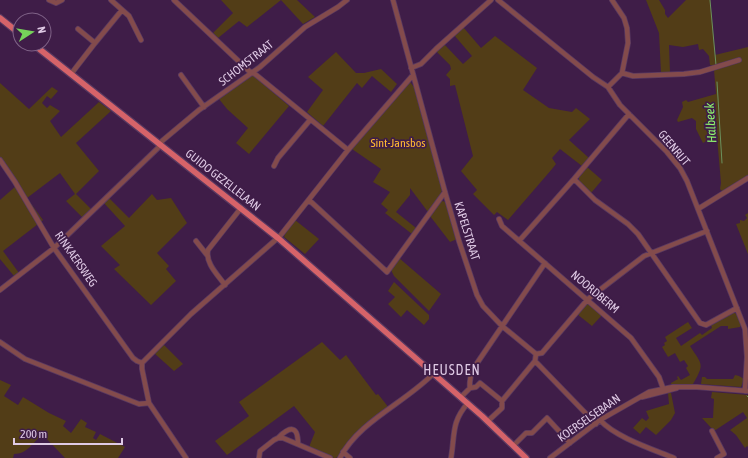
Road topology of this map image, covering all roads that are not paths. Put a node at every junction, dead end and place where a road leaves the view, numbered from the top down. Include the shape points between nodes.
1 (49, 0) edge
2 (62, 0) edge
3 (111, 0) edge
4 (174, 0) edge
5 (347, 0) edge
6 (393, 0) edge
7 (491, 0) edge
8 (498, 0) edge
9 (612, 0) edge
10 (122, 10) junction
11 (0, 18) edge
12 (12, 28) edge
13 (78, 29) dead end
14 (141, 40) dead end
15 (95, 43) junction
16 (43, 52) edge
17 (739, 60) dead end
18 (411, 68) junction
19 (252, 73) junction
20 (622, 73) junction
21 (71, 74) junction
22 (413, 74) junction
23 (181, 75) dead end
24 (608, 87) junction
25 (204, 107) junction
26 (628, 114) junction
27 (310, 120) junction
28 (160, 144) junction
29 (348, 150) junction
30 (0, 160) edge
31 (274, 166) dead end
32 (748, 178) edge
33 (574, 179) junction
34 (445, 192) junction
35 (309, 200) junction
36 (241, 208) junction
37 (698, 209) junction
38 (499, 219) dead end
39 (706, 232) junction
40 (278, 238) junction
41 (196, 241) dead end
42 (519, 241) junction
43 (54, 248) junction
44 (651, 253) junction
45 (207, 255) junction
46 (545, 263) junction
47 (225, 284) junction
48 (0, 290) edge
49 (588, 299) junction
50 (738, 308) junction
51 (502, 326) junction
52 (0, 342) edge
53 (536, 354) junction
54 (535, 361) junction
55 (142, 363) junction
56 (433, 373) junction
57 (470, 388) junction
58 (664, 390) junction
59 (746, 391) edge
60 (461, 397) junction
61 (502, 401) junction
62 (149, 403) junction
63 (468, 403) junction
64 (600, 420) junction
65 (488, 421) junction
66 (596, 424) junction
67 (497, 430) junction
68 (712, 431) dead end
69 (278, 438) junction
70 (570, 443) junction
71 (298, 444) junction
72 (516, 444) junction
73 (343, 452) junction
74 (724, 454) junction
75 (186, 458) edge
76 (259, 458) edge
77 (330, 458) edge
78 (340, 458) edge
79 (350, 458) edge
80 (451, 458) edge
81 (522, 458) edge
82 (526, 458) edge
83 (550, 458) edge
84 (674, 458) edge
85 (717, 458) edge
86 (728, 458) edge

1 - 2 street via 56,3
3 - 10 street
4 - 19 street
5 - 19 street, SCHOMSTRAAT via 305,27
6 - 18 street, KAPELSTRAAT
7 - 18 street via 422,64
8 - 24 street, GEENRIJT
9 - 20 street via 622,14 627,28 628,43
10 - 14 street via 132,19
10 - 15 street
11 - 12 main road
13 - 15 street
15 - 21 street
16 - 21 main road, GUIDO GEZELLELAAN
17 - 20 street via 700,72 684,74 633,76
18 - 22 street, KAPELSTRAAT
19 - 25 street, SCHOMSTRAAT
19 - 27 street
20 - 24 street
21 - 28 main road, GUIDO GEZELLELAAN
22 - 29 street
22 - 34 street, KAPELSTRAAT
23 - 25 street
24 - 26 street, GEENRIJT
25 - 28 street, SCHOMSTRAAT
26 - 33 street
26 - 37 street, GEENRIJT via 673,159 687,181
27 - 29 street
27 - 31 street
28 - 36 main road, GUIDO GEZELLELAAN
28 - 43 street, SCHOMSTRAAT
29 - 35 street
30 - 43 street, RINKAERSWEG
32 - 37 street
33 - 42 street
33 - 44 street via 595,200 628,224
34 - 35 street via 387,272
34 - 51 street, KAPELSTRAAT via 477,295 483,306
35 - 40 street
36 - 40 main road, GUIDO GEZELLELAAN
36 - 45 street via 208,250
37 - 39 street, GEENRIJT
38 - 42 street, NOORDBERM via 502,226
39 - 44 street
39 - 50 street, GEENRIJT
40 - 47 street
40 - 56 main road, GUIDO GEZELLELAAN
41 - 45 street
42 - 46 street, NOORDBERM
43 - 48 street, SCHOMSTRAAT
43 - 55 street, RINKAERSWEG via 133,358
44 - 49 street
44 - 50 street via 700,323 706,325
45 - 47 street via 211,266
46 - 49 street, NOORDBERM
46 - 51 street
47 - 55 street
49 - 53 street via 542,353
49 - 58 street, NOORDBERM via 632,338 659,377
50 - 59 street, GEENRIJT via 747,348
51 - 53 street, KAPELSTRAAT
51 - 57 street via 471,372
52 - 62 street via 25,359 139,404
53 - 54 street
54 - 61 street
54 - 66 street
55 - 62 street
56 - 60 main road, GUIDO GEZELLELAAN
56 - 73 street via 419,387 358,433
57 - 60 street
57 - 61 street via 480,383
58 - 59 street, KOERSELSEBAAN via 697,387
58 - 64 street, KOERSELSEBAAN via 640,397
60 - 63 main road, GUIDO GEZELLELAAN
61 - 65 street via 502,408
62 - 75 street
63 - 65 main road, GUIDO GEZELLELAAN
63 - 80 street via 454,424
64 - 66 street, KOERSELSEBAAN
64 - 84 street via 605,426 638,444
65 - 67 main road, GUIDO GEZELLELAAN
66 - 70 street, KOERSELSEBAAN
67 - 72 main road
67 - 81 main road
68 - 74 street
69 - 71 street
69 - 71 street via 286,430 292,429 298,434
69 - 76 street via 260,451
70 - 72 street via 548,420
70 - 83 street, KOERSELSEBAAN
71 - 77 street
72 - 82 main road
73 - 78 street
73 - 79 street
74 - 85 street
74 - 86 street

